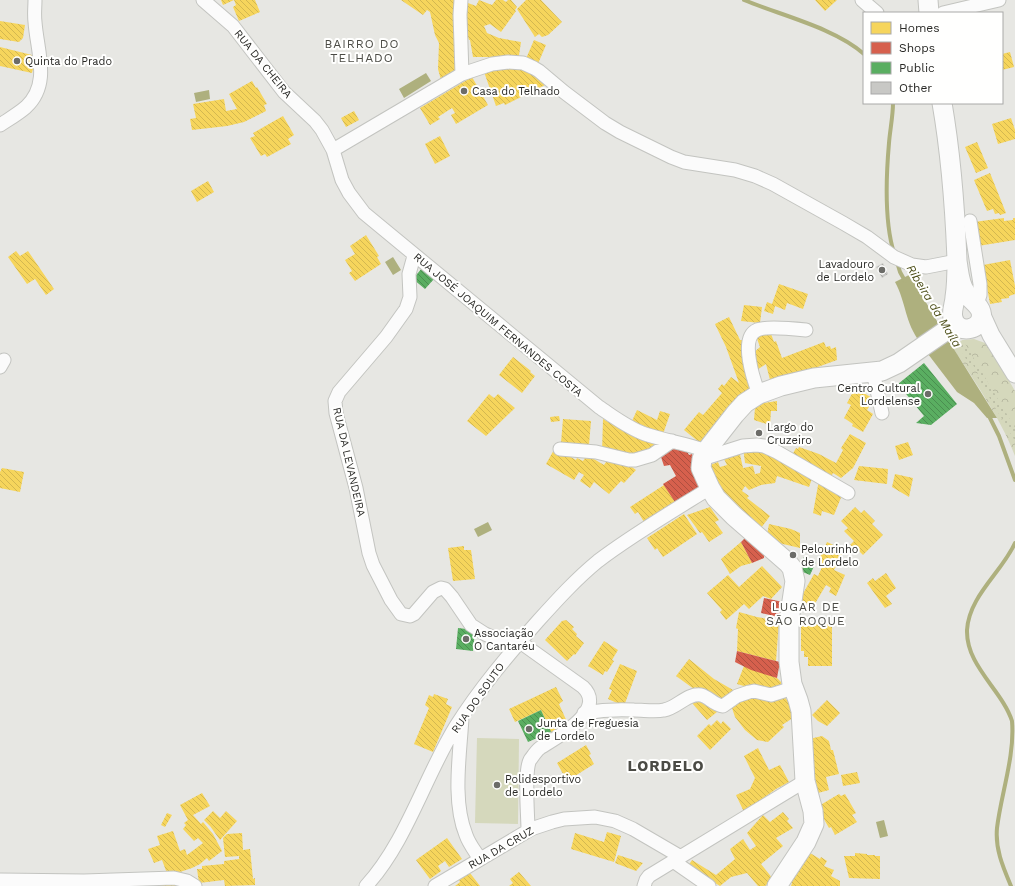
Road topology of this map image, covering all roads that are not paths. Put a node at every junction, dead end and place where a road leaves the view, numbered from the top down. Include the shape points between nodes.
1 (35, 0) edge
2 (203, 0) edge
3 (461, 0) edge
4 (862, 0) edge
5 (928, 0) edge
6 (999, 0) edge
7 (876, 12) edge
8 (929, 12) edge
9 (947, 12) edge
10 (462, 74) junction
11 (942, 104) edge
12 (0, 124) edge
13 (333, 150) junction
14 (970, 221) dead end
15 (414, 256) junction
16 (957, 261) junction
17 (977, 306) junction
18 (955, 323) junction
19 (806, 330) dead end
20 (999, 348) junction
21 (873, 372) junction
22 (1015, 374) edge
23 (759, 394) junction
24 (882, 413) dead end
25 (672, 441) junction
26 (560, 449) dead end
27 (704, 455) junction
28 (710, 488) junction
29 (848, 493) dead end
30 (517, 644) junction
31 (793, 688) junction
32 (584, 713) junction
33 (462, 717) junction
34 (805, 781) junction
35 (528, 830) junction
36 (480, 859) junction
37 (677, 859) junction
38 (0, 880) edge
39 (195, 886) edge
40 (366, 886) edge
41 (435, 886) edge
42 (644, 886) edge
43 (709, 886) edge
44 (777, 886) edge

1 - 12 street via 34,21 40,62 40,84 37,93 26,107
2 - 13 street, RUA DA CHEIRA via 242,37 284,92 315,121
3 - 10 street
4 - 7 street
5 - 8 main road
6 - 9 street
10 - 13 street
10 - 16 street via 500,62 529,65 600,119 643,144 684,162 735,170 773,184 843,222 894,257 912,265 926,267
11 - 16 main road via 952,178
13 - 15 street, RUA JOSÉ JOAQUIM FERNANDES COSTA via 342,180 356,204
14 - 17 street via 980,284
15 - 25 street, RUA JOSÉ JOAQUIM FERNANDES COSTA via 599,407 638,431
15 - 30 street, RUA DA LEVANDEIRA via 409,274 410,297 406,309 386,337 343,387 336,400 336,414 356,488 371,559 391,600 401,614 414,614 433,592 445,589 471,626 485,634
16 - 17 main road via 963,288
16 - 18 main road
17 - 18 main road via 964,301 959,302
17 - 18 main road via 980,322 976,326
17 - 20 street
18 - 20 street via 984,335
18 - 21 main road via 891,368
19 - 23 street via 761,329 753,333 749,344 751,369
20 - 22 street
21 - 23 main road via 814,378
21 - 24 street
23 - 27 main road via 745,403 735,414
25 - 26 street via 652,455 635,460 596,452
25 - 27 street, RUA JOSÉ JOAQUIM FERNANDES COSTA
27 - 28 main road via 701,465
27 - 29 street via 748,445 760,445 771,448
28 - 30 street, RUA DO SOUTO via 600,560 570,586
28 - 31 main road via 724,508 784,558 792,568 795,581 789,621 789,671
30 - 32 street via 586,691 590,700
30 - 33 street, RUA DO SOUTO
31 - 32 street via 771,695 749,692 737,696 723,706 700,695 692,696 663,710
31 - 34 main road via 801,711
32 - 35 street via 573,727 540,749 530,760 527,770
33 - 36 street via 460,810 466,836
33 - 40 street, RUA DO SOUTO via 398,839 380,869
34 - 37 street
34 - 44 main road via 814,824 806,842
35 - 36 street, RUA DA CRUZ
35 - 37 street, RUA DA CRUZ via 564,820 605,819 624,825
36 - 41 street, RUA DA CRUZ
37 - 42 street via 649,876
37 - 43 street, RUA DA CRUZ
38 - 39 street via 168,878 181,879

